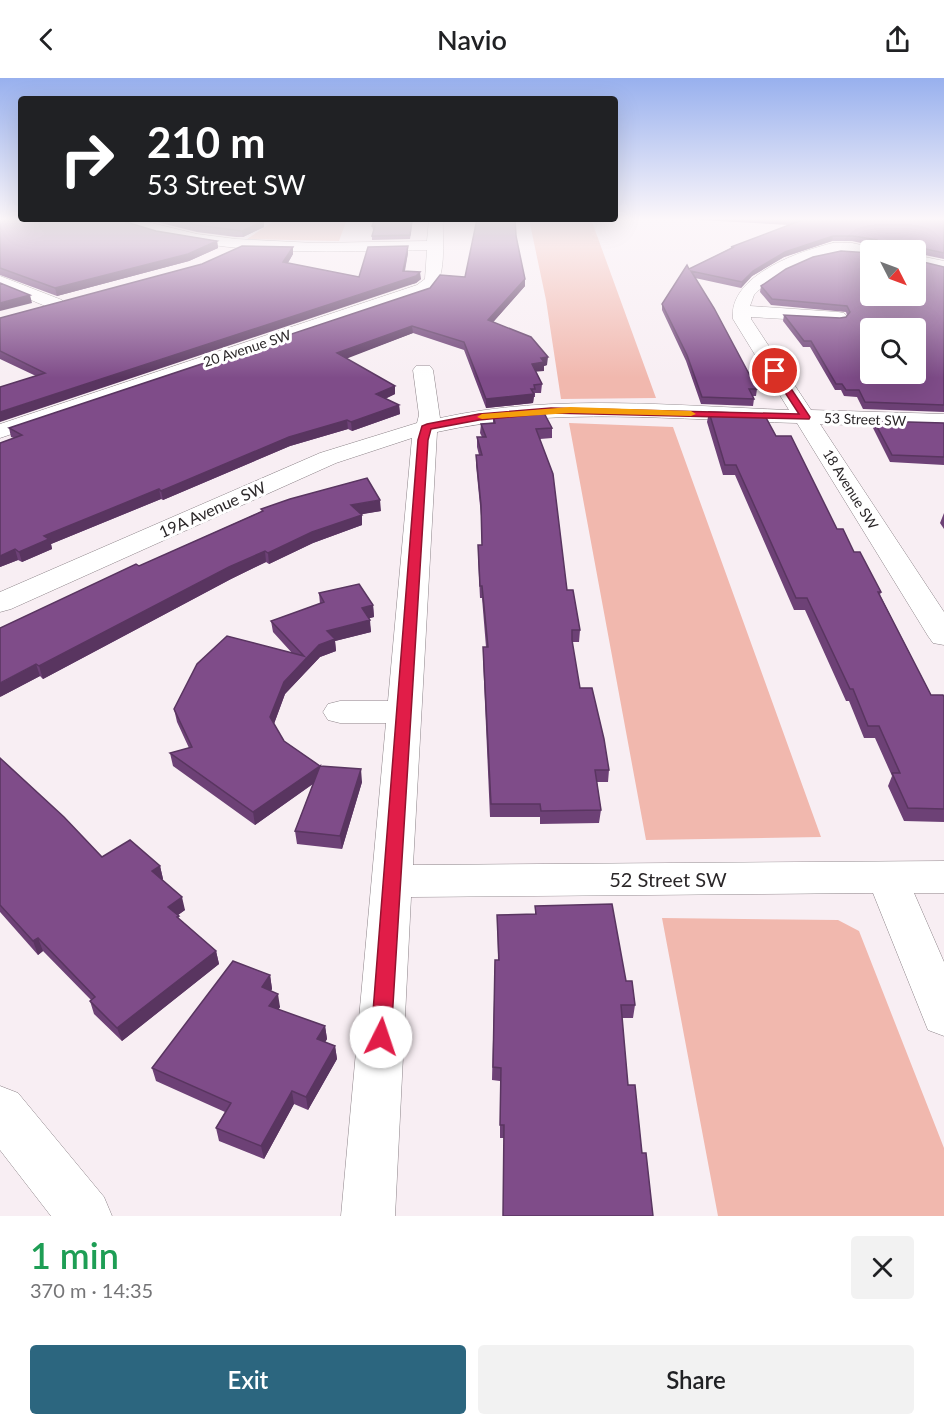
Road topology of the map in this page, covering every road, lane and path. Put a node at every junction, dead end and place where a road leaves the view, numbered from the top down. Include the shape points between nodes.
1 (433, 272) edge
2 (777, 272) edge
3 (0, 281) edge
4 (34, 310) edge
5 (741, 311) junction
6 (838, 317) edge
7 (423, 370) dead end
8 (806, 417) junction
9 (944, 421) edge
10 (427, 426) junction
11 (0, 431) edge
12 (944, 590) edge
13 (914, 591) junction
14 (0, 603) edge
15 (944, 636) edge
16 (340, 712) dead end
17 (402, 712) junction
18 (887, 877) junction
19 (944, 877) edge
20 (392, 880) junction
21 (944, 1016) edge
22 (0, 1110) edge
23 (85, 1216) edge
24 (368, 1216) edge

1 - 11 street, 20 Avenue SW via 432,282 423,289
2 - 5 street via 746,293
3 - 4 street via 63,303
5 - 6 street
5 - 8 street, 18 Avenue SW via 746,327
7 - 10 street via 430,415
8 - 9 street, 53 Street SW
8 - 10 street, 53 Street SW via 551,411
8 - 13 street, 18 Avenue SW
10 - 14 street, 19A Avenue SW via 328,458
10 - 17 street
12 - 13 street
13 - 15 street, 18 Avenue SW
16 - 17 street
17 - 20 street
18 - 19 street, 52 Street SW
18 - 20 street, 52 Street SW
18 - 21 street
20 - 24 street
22 - 23 street

